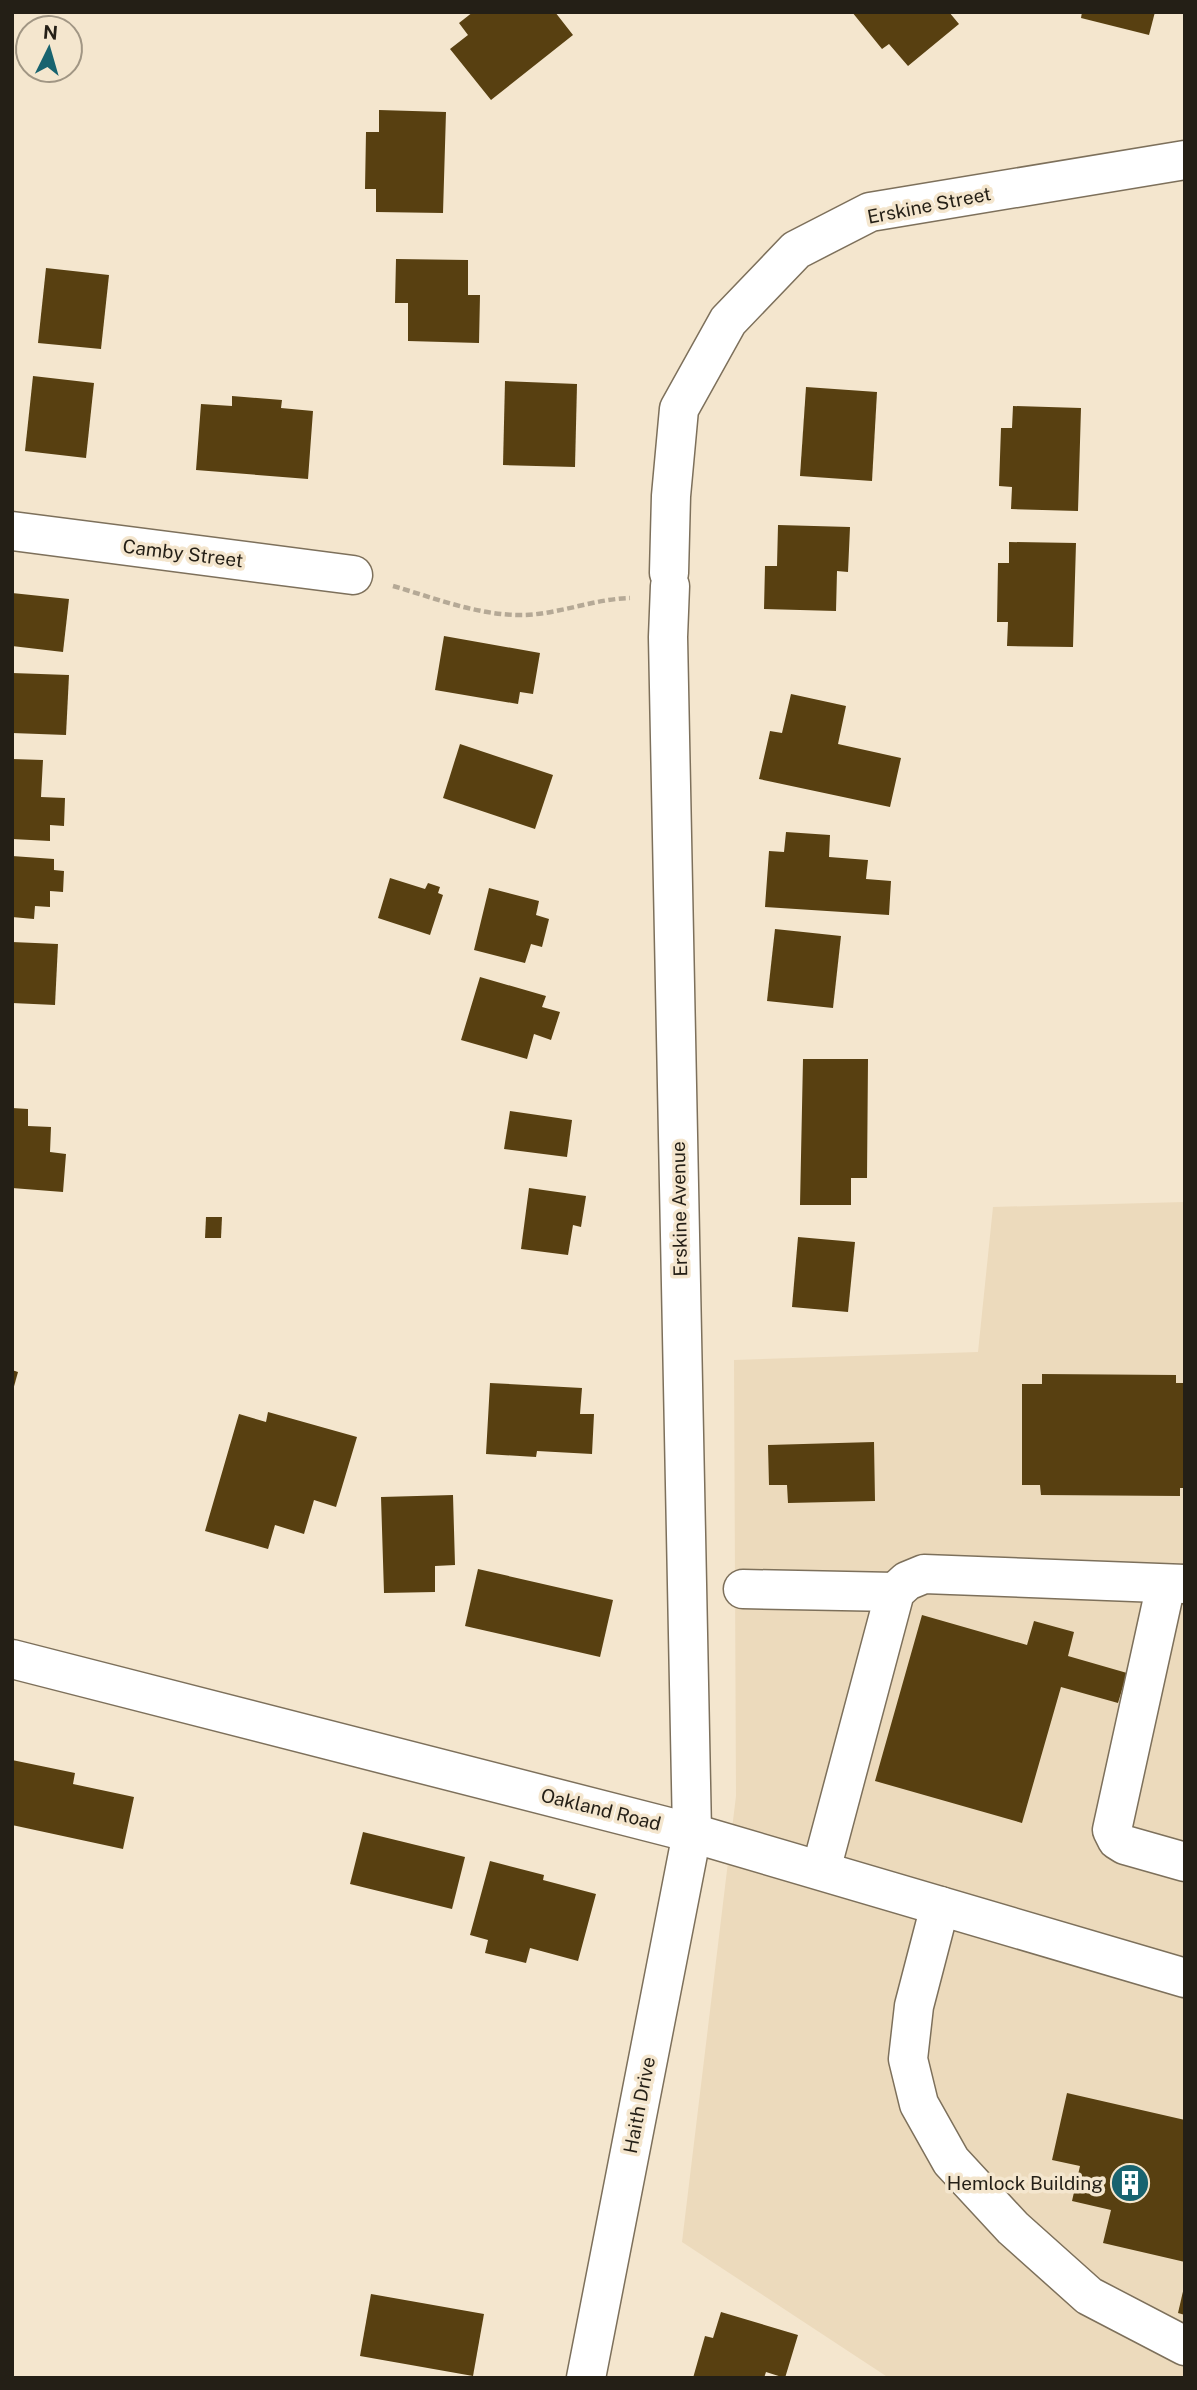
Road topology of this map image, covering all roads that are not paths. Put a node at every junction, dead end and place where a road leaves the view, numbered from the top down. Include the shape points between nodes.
1 (1185, 160) edge
2 (671, 495) joint
3 (12, 531) edge
4 (353, 575) road end
5 (1175, 1584) edge
6 (743, 1589) dead end
7 (895, 1592) junction
8 (12, 1659) edge
9 (692, 1833) junction
10 (1185, 1862) edge
11 (821, 1870) junction
12 (940, 1906) junction
13 (1184, 1976) edge
14 (1185, 2346) edge
15 (586, 2378) edge

1 - 2 street, Erskine Street via 870,212 796,250 728,321 679,410
2 - 9 street, Erskine Avenue via 668,637
3 - 4 street, Camby Street
5 - 7 street via 924,1574
5 - 10 street via 1112,1830 1116,1840 1125,1845
6 - 7 street
7 - 11 street
8 - 9 street, Oakland Road
9 - 11 street, Oakland Road
9 - 15 street, Haith Drive
11 - 12 street, Oakland Road
12 - 13 street, Oakland Road
12 - 14 street via 914,2006 908,2059 919,2104 951,2161 1013,2228 1089,2296

